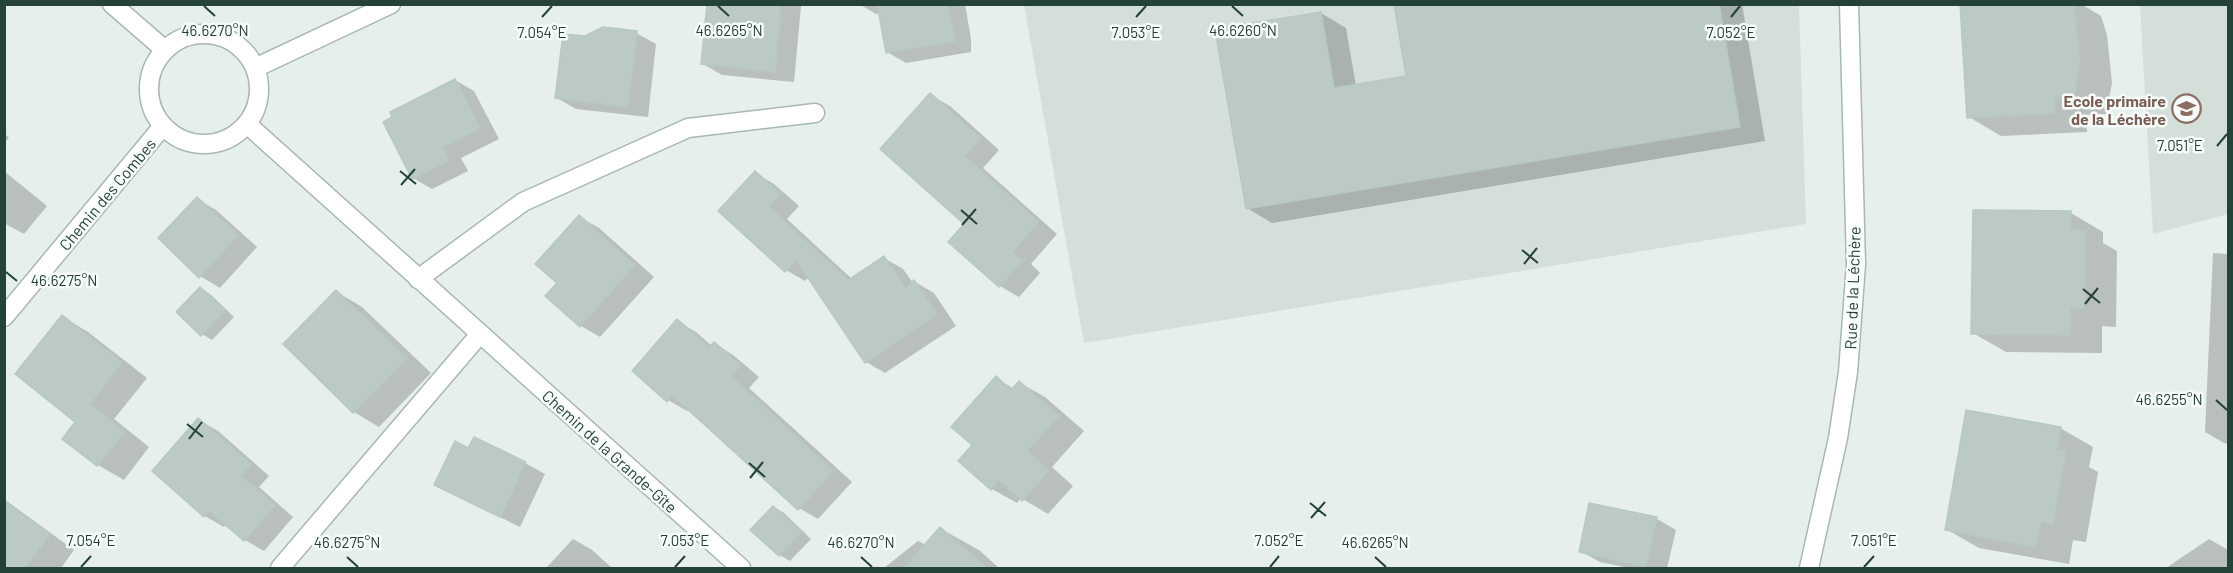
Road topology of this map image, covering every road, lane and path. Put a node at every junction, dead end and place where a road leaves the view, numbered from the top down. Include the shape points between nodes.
1 (112, 4) edge
2 (392, 4) edge
3 (1849, 4) edge
4 (165, 50) junction
5 (255, 68) junction
6 (815, 113) dead end
7 (247, 124) junction
8 (163, 126) junction
9 (418, 279) junction
10 (4, 317) edge
11 (480, 334) junction
12 (280, 568) edge
13 (741, 568) edge
14 (1809, 568) edge

1 - 4 street
2 - 5 street
3 - 14 street, Rue de la Léchère via 1856,264 1848,372 1838,438
4 - 5 street via 187,37 213,34 237,45
4 - 8 street via 153,68 148,88 152,108
5 - 7 street via 259,87 257,107
6 - 9 street via 688,128 523,202
7 - 8 street via 228,139 206,145 182,140
7 - 9 street, Chemin de la Grande-Gîte
8 - 10 street, Chemin des Combes
9 - 11 street, Chemin de la Grande-Gîte
11 - 12 street
11 - 13 street, Chemin de la Grande-Gîte

